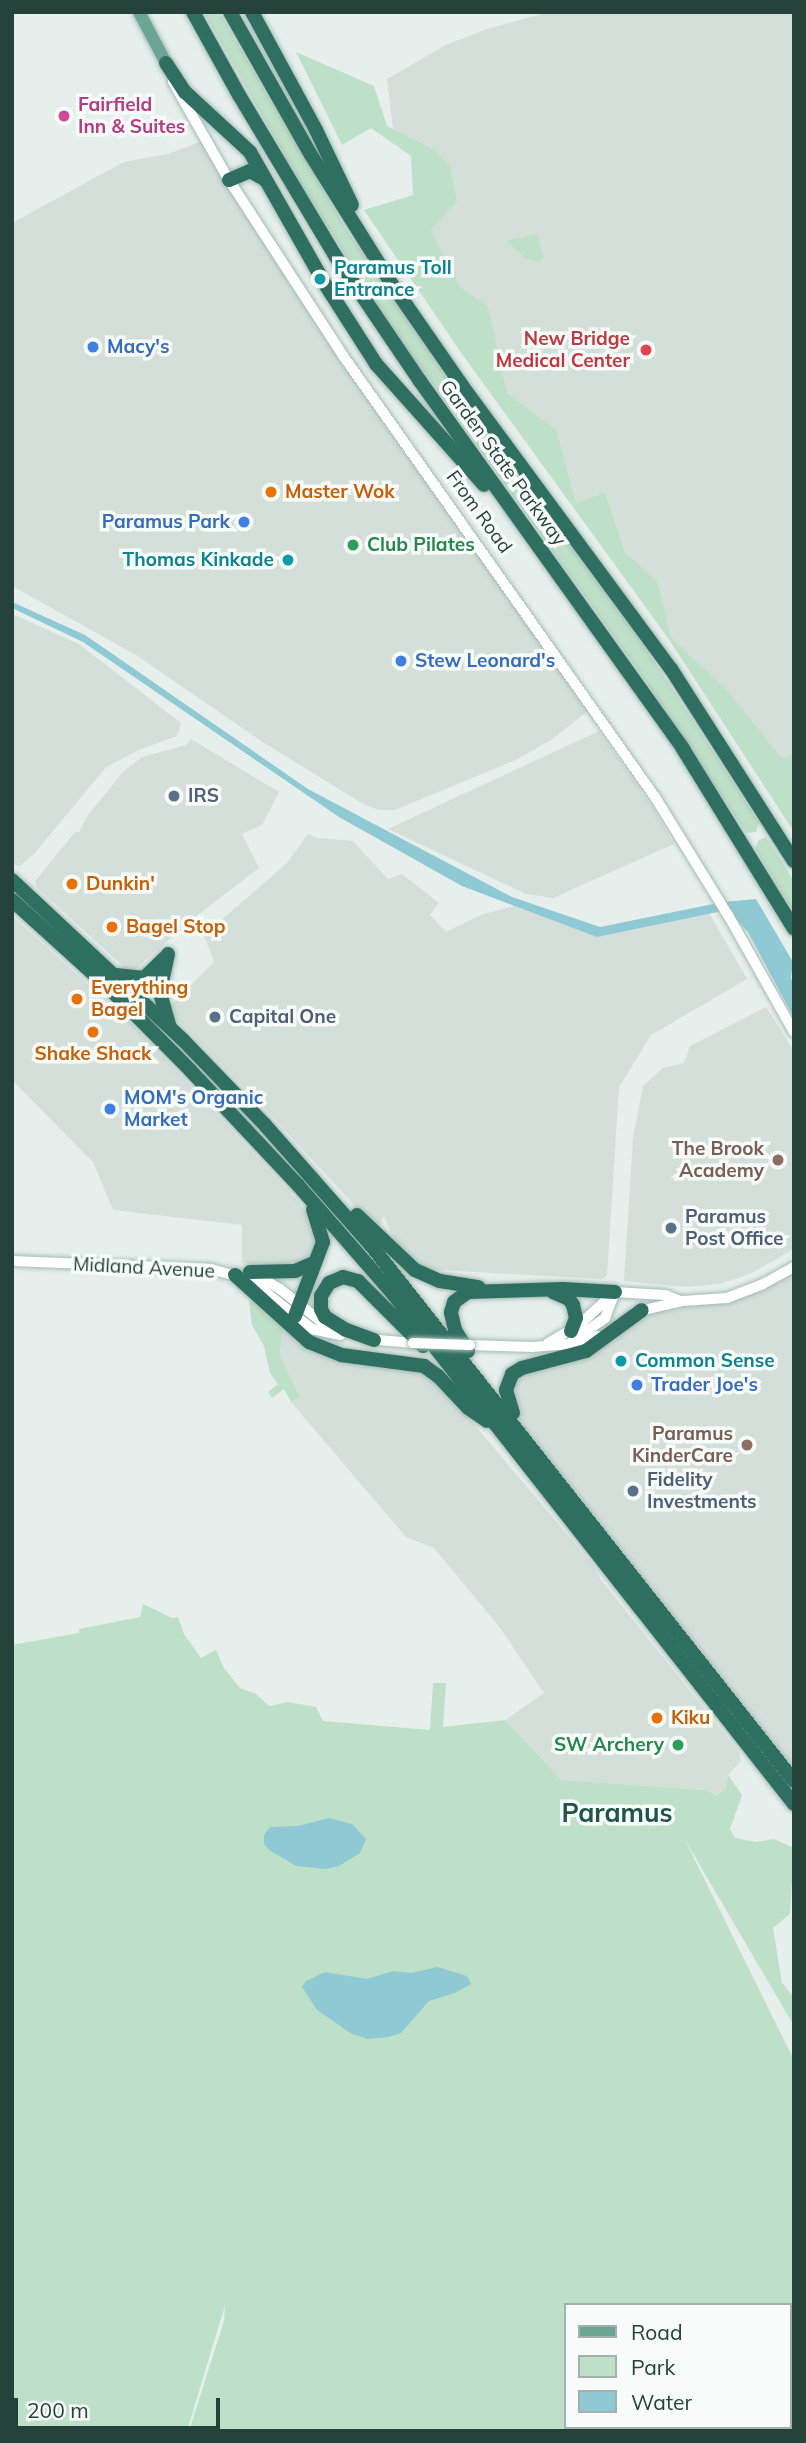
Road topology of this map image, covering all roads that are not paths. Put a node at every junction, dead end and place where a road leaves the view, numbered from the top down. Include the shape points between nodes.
1 (139, 12) edge
2 (194, 12) edge
3 (230, 12) edge
4 (252, 12) edge
5 (166, 63) junction
6 (229, 180) junction
7 (265, 180) junction
8 (412, 313) junction
9 (530, 534) junction
10 (794, 861) edge
11 (12, 880) edge
12 (12, 900) edge
13 (794, 929) edge
14 (116, 975) junction
15 (172, 1031) junction
16 (794, 1032) edge
17 (302, 1166) junction
18 (308, 1198) junction
19 (12, 1261) edge
20 (314, 1263) junction
21 (794, 1267) edge
22 (211, 1269) junction
23 (250, 1272) junction
24 (235, 1275) junction
25 (495, 1289) junction
26 (549, 1291) junction
27 (615, 1292) junction
28 (682, 1301) junction
29 (297, 1310) junction
30 (642, 1310) junction
31 (568, 1338) junction
32 (374, 1340) junction
33 (450, 1366) junction
34 (498, 1402) junction
35 (501, 1431) junction
36 (526, 1440) junction
37 (794, 1781) edge
38 (794, 1804) edge

1 - 5 main road, From Road
2 - 9 highway, Garden State Parkway via 336,257
3 - 8 highway, Garden State Parkway via 304,144
4 - 8 highway
5 - 6 street, From Road via 178,95
5 - 7 highway via 186,92 244,145
6 - 7 highway via 250,171
6 - 16 street, From Road via 367,390 611,731 716,895
7 - 9 highway via 376,364
8 - 10 highway, Garden State Parkway via 656,648
9 - 13 highway, Garden State Parkway via 683,749
11 - 14 highway
12 - 18 highway via 107,986
14 - 15 highway
14 - 15 highway via 144,978 168,954 160,993
15 - 17 highway
17 - 25 highway via 415,1270 440,1281
17 - 34 highway via 405,1284
18 - 20 highway via 323,1238
18 - 33 highway
19 - 22 street, Midland Avenue
20 - 23 highway via 295,1271
20 - 29 highway
21 - 28 street via 742,1293 711,1301
22 - 23 street
22 - 24 street, Midland Avenue
23 - 29 street via 273,1284
24 - 29 street, Midland Avenue
24 - 35 highway via 309,1342 341,1355 424,1366 468,1408
25 - 26 highway
25 - 34 highway via 460,1296 451,1312 455,1330
26 - 27 highway
26 - 31 highway via 573,1305 576,1318
27 - 28 street via 665,1295
27 - 31 street
28 - 30 street
29 - 32 street via 340,1335
30 - 31 street via 624,1316 592,1340
30 - 36 highway via 586,1351 512,1374 506,1396
31 - 32 street, bridge via 543,1346
32 - 33 highway via 346,1331 325,1317 321,1296 329,1283 343,1277 358,1281 427,1351
33 - 35 highway
34 - 36 highway
35 - 38 highway
36 - 37 highway

